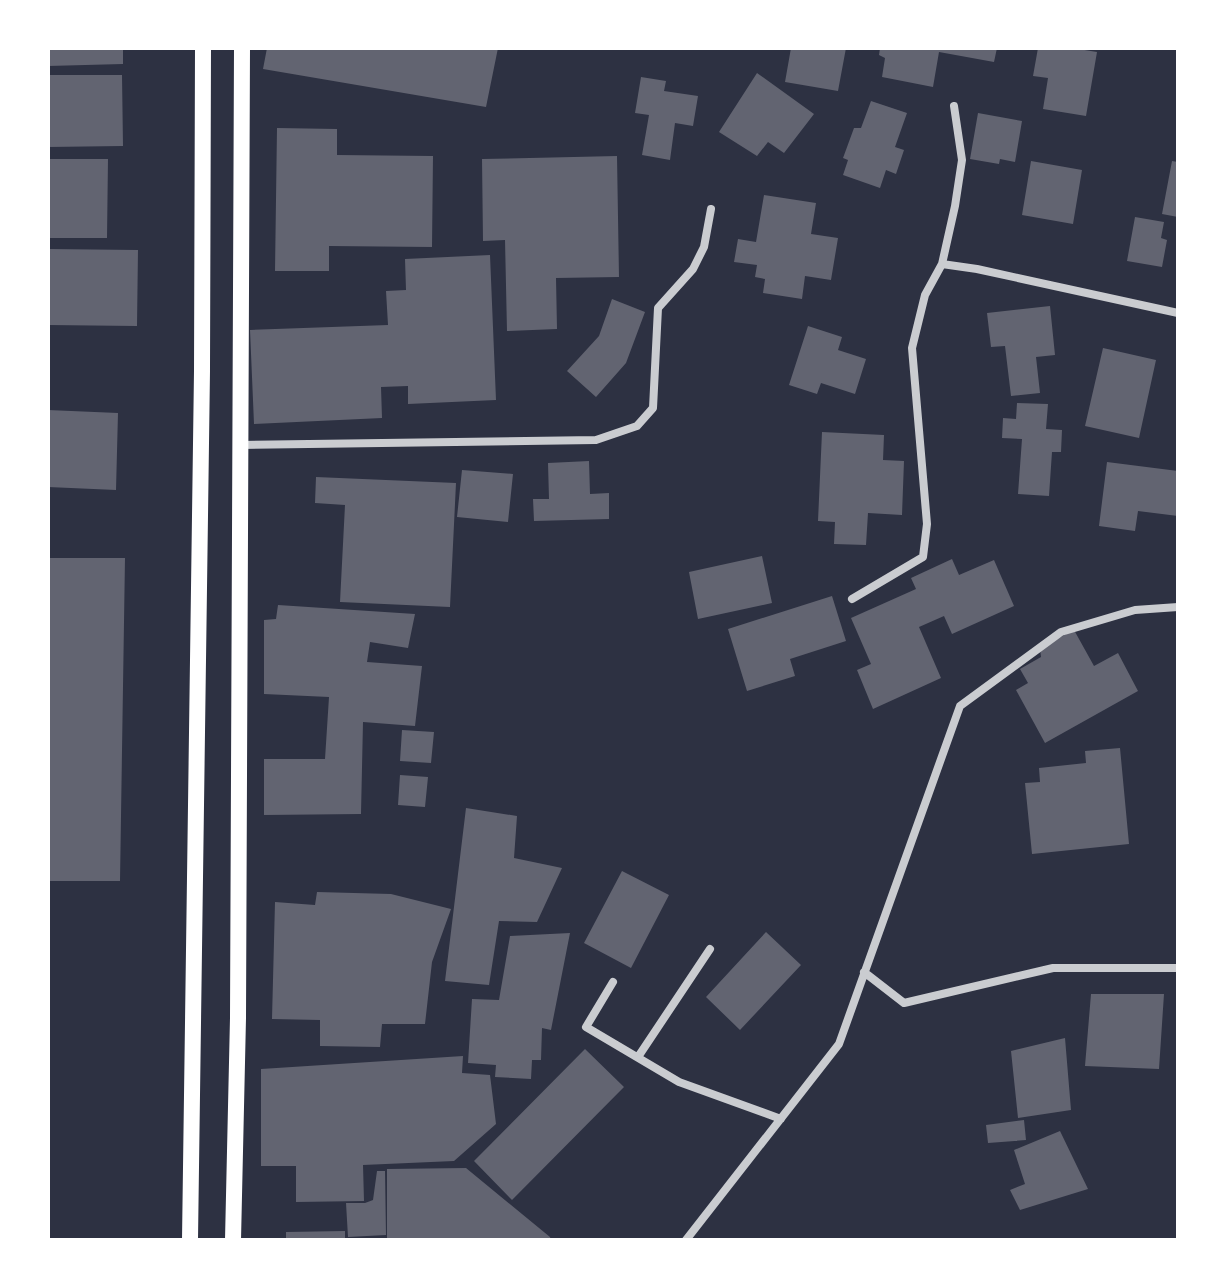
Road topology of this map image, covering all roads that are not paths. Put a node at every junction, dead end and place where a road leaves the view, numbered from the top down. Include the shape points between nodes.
1 (203, 48) edge
2 (242, 48) edge
3 (954, 106) dead end
4 (711, 209) dead end
5 (942, 264) junction
6 (1178, 313) edge
7 (240, 445) junction
8 (852, 599) dead end
9 (1178, 607) edge
10 (710, 949) dead end
11 (1178, 968) edge
12 (864, 972) junction
13 (613, 982) dead end
14 (638, 1057) junction
15 (781, 1119) junction
16 (190, 1240) edge
17 (233, 1240) edge
18 (686, 1240) edge

1 - 16 main road
2 - 7 main road
3 - 5 street via 962,160
4 - 7 street via 704,247 693,269 658,308 653,408 637,426 596,440
5 - 6 street
5 - 8 street via 925,295 912,348 927,524 923,557
7 - 17 main road
9 - 12 street via 1135,610 1061,632 960,706
10 - 14 street
11 - 12 street via 1053,968 904,1003
12 - 15 street via 839,1044
13 - 14 street via 586,1027
14 - 15 street via 679,1082
15 - 18 street

